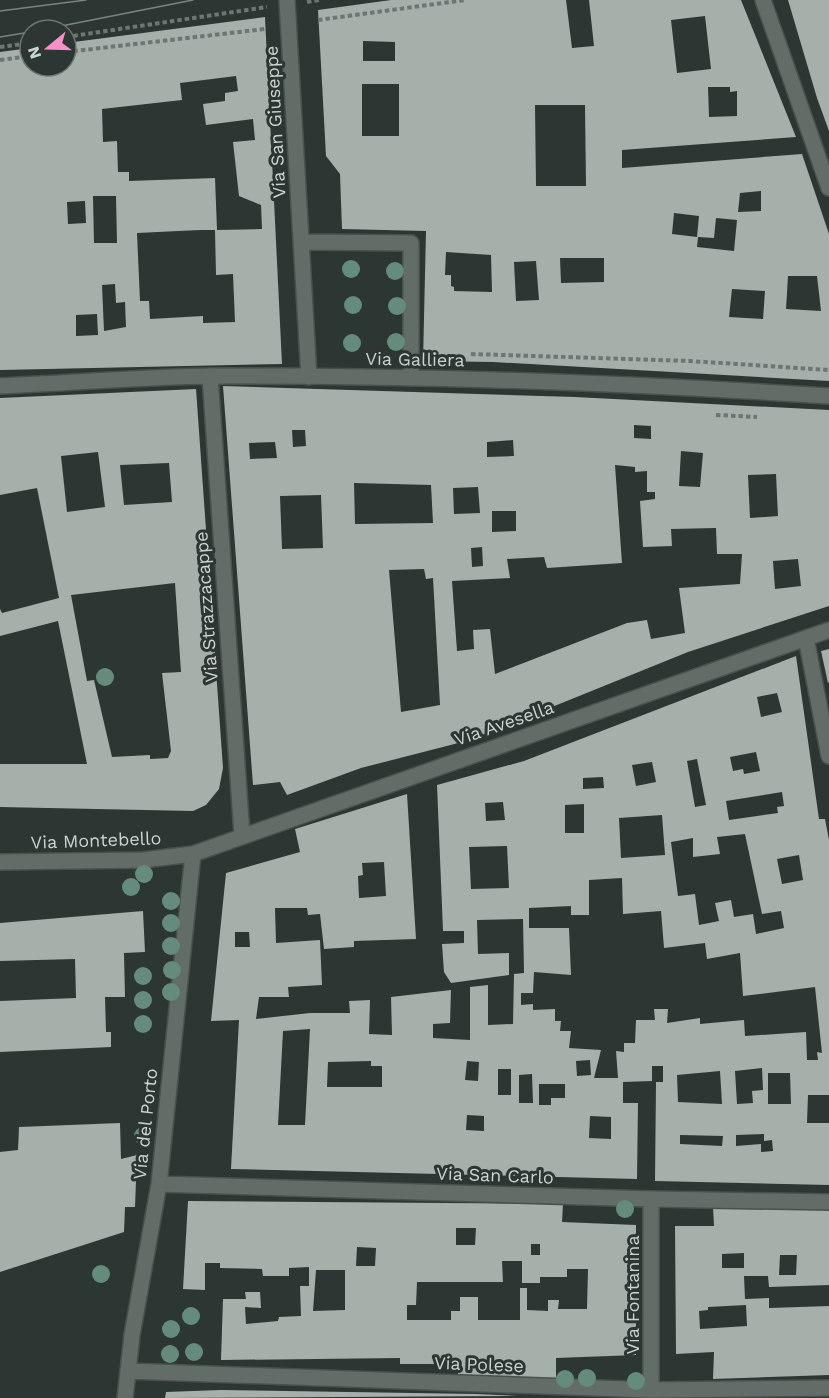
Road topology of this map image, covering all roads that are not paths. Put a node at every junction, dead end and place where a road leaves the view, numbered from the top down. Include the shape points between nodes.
1 (763, 0) edge
2 (287, 2) edge
3 (829, 188) edge
4 (302, 242) junction
5 (210, 376) junction
6 (309, 377) junction
7 (411, 378) junction
8 (0, 386) edge
9 (829, 396) edge
10 (829, 630) edge
11 (806, 638) junction
12 (829, 756) edge
13 (242, 835) junction
14 (193, 854) junction
15 (0, 862) edge
16 (159, 1184) junction
17 (651, 1199) junction
18 (829, 1202) edge
19 (128, 1371) junction
20 (829, 1388) edge
21 (651, 1390) junction
22 (125, 1398) edge

1 - 3 street
2 - 4 street, Via San Giuseppe
4 - 6 street, Via San Giuseppe
4 - 7 street via 411,243
5 - 6 street, Via Galliera
5 - 8 street, Via Galliera
5 - 13 street, Via Strazzacappe
6 - 7 street, Via Galliera
7 - 9 street, Via Galliera via 634,384
10 - 11 street, Via Avesella
11 - 12 street
11 - 13 street, Via Avesella
13 - 14 street, Via Avesella
14 - 15 street, Via Montebello via 143,860
14 - 16 street, Via del Porto
16 - 17 street, Via San Carlo
16 - 19 street, Via del Porto
17 - 18 street, Via San Carlo
17 - 21 street, Via Fontanina
19 - 21 street, Via Polese
19 - 22 street, Via del Porto
20 - 21 street, Via Polese

